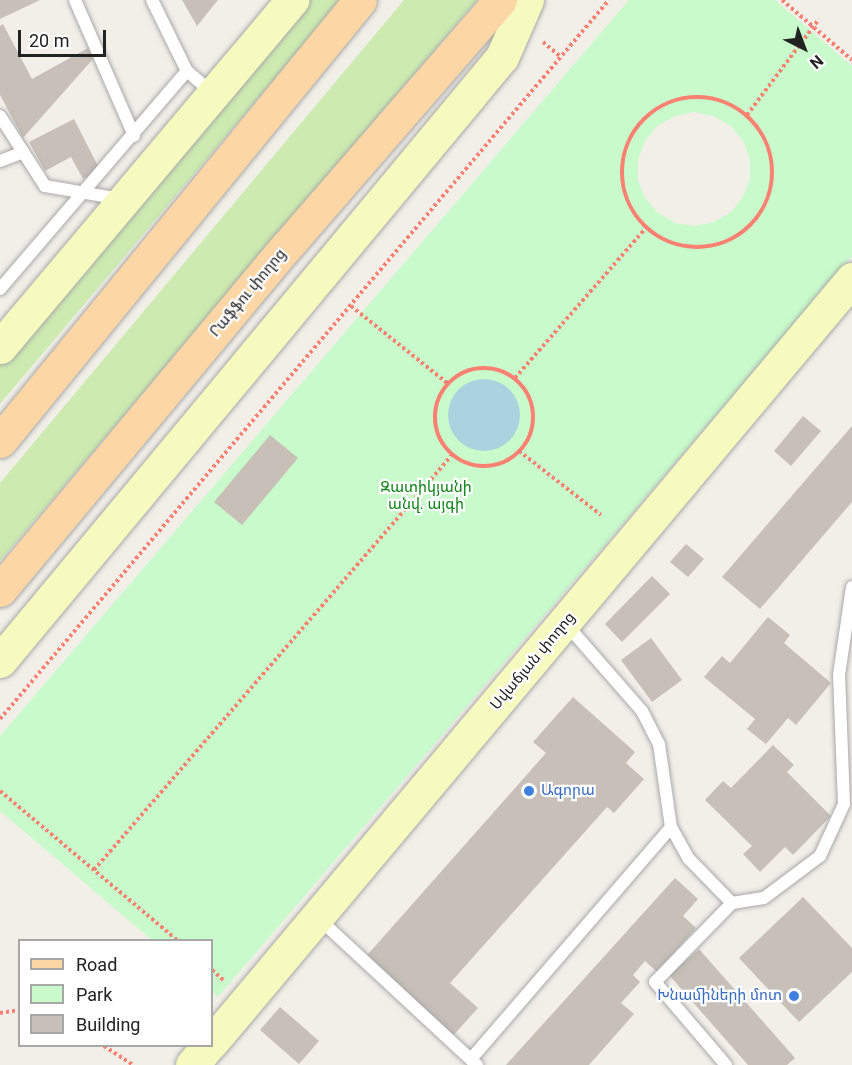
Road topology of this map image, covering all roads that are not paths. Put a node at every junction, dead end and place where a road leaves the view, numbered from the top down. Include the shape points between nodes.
1 (75, 0) edge
2 (152, 0) edge
3 (292, 0) edge
4 (360, 0) edge
5 (500, 0) edge
6 (527, 0) edge
7 (187, 71) junction
8 (213, 94) junction
9 (0, 116) edge
10 (134, 136) junction
11 (23, 152) junction
12 (0, 162) edge
13 (84, 193) junction
14 (124, 199) junction
15 (852, 279) edge
16 (0, 289) edge
17 (0, 347) edge
18 (0, 441) edge
19 (852, 587) edge
20 (0, 590) edge
21 (566, 623) junction
22 (0, 661) edge
23 (671, 827) junction
24 (732, 903) junction
25 (317, 917) junction
26 (213, 1041) edge
27 (207, 1047) edge
28 (474, 1062) edge
29 (192, 1065) edge
30 (726, 1065) edge

1 - 10 lane
2 - 7 lane
3 - 8 main road
4 - 18 main road
5 - 20 main road, Րաֆֆու փողոց via 279,255
6 - 22 main road via 502,57
7 - 8 lane
7 - 10 lane
8 - 14 main road
9 - 11 lane
10 - 13 lane
11 - 12 lane
11 - 13 lane via 45,186
13 - 14 lane
13 - 16 lane
14 - 17 main road
15 - 21 main road, Սվաճյան փողոց
19 - 24 lane via 839,675 844,804 820,856 764,898
21 - 23 lane via 642,711 659,744
21 - 25 main road, Սվաճյան փողոց
23 - 24 lane via 689,859
23 - 28 lane
24 - 30 lane via 655,982
25 - 26 main road, Սվաճյան փողոց
25 - 28 lane
27 - 29 main road

